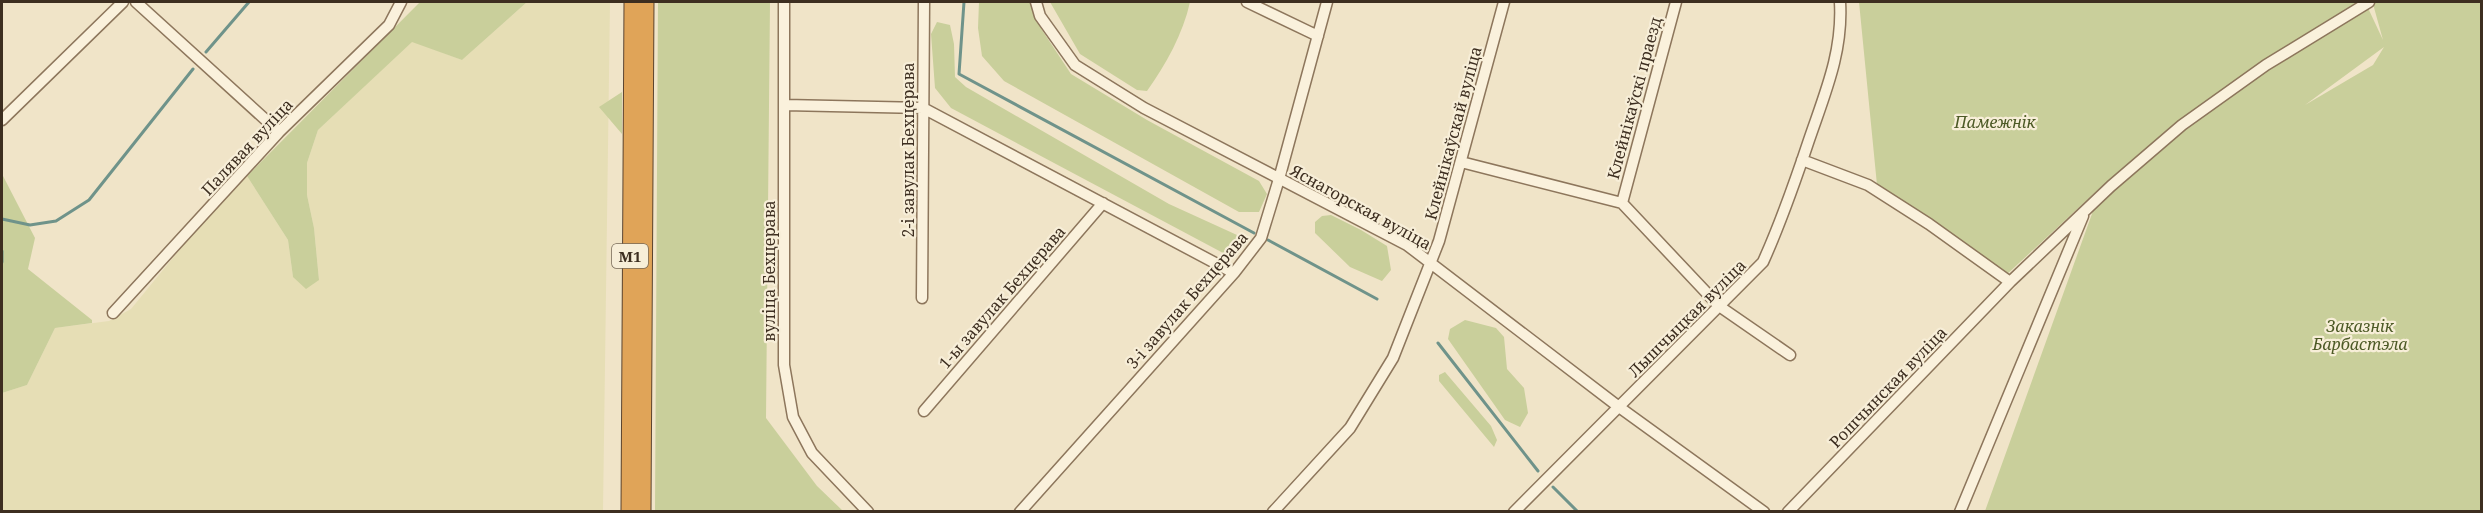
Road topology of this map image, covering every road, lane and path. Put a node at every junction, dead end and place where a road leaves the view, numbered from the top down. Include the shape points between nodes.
1 (123, 2) edge
2 (136, 2) edge
3 (401, 2) edge
4 (632, 2) edge
5 (646, 2) edge
6 (784, 2) edge
7 (924, 2) edge
8 (1036, 2) edge
9 (1247, 2) edge
10 (1327, 2) edge
11 (1504, 2) edge
12 (1676, 2) edge
13 (1840, 2) edge
14 (2369, 2) edge
15 (1318, 36) junction
16 (785, 105) junction
17 (923, 108) junction
18 (2, 120) edge
19 (279, 132) junction
20 (1802, 160) junction
21 (1461, 162) junction
22 (1279, 179) junction
23 (1622, 203) junction
24 (1103, 204) junction
25 (2085, 210) junction
26 (1431, 262) junction
27 (1234, 273) junction
28 (2010, 282) junction
29 (922, 298) dead end
30 (1719, 306) junction
31 (113, 313) dead end
32 (1790, 355) dead end
33 (1619, 407) junction
34 (924, 411) dead end
35 (629, 512) edge
36 (643, 512) edge
37 (868, 512) edge
38 (1020, 512) edge
39 (1273, 512) edge
40 (1514, 512) edge
41 (1764, 512) edge
42 (1788, 512) edge
43 (1960, 512) edge

1 - 18 street
2 - 19 street
3 - 19 street, Палявая вуліца via 389,25
4 - 35 highway, М1
5 - 36 highway, М1
6 - 16 street, вуліца Бехцерава
7 - 17 street, 2-і завулак Бехцерава
8 - 22 street, Яснагорская вуліца via 1040,16 1075,65 1144,108
9 - 15 street
10 - 15 street, 3-і завулак Бехцерава
11 - 21 street, Клейнікаўскай вуліца
12 - 23 street, Клейнікаўскі праезд
13 - 20 street, Лышчыцкая вуліца via 1842,28 1835,65
14 - 25 street, Рошчынская вуліца via 2266,65 2182,125
15 - 22 street, 3-і завулак Бехцерава
16 - 17 street
16 - 37 street, вуліца Бехцерава via 784,365 793,417 812,453
17 - 24 street
17 - 29 street, 2-і завулак Бехцерава
19 - 31 street, Палявая вуліца
20 - 28 street via 1869,185
20 - 30 street, Лышчыцкая вуліца via 1763,262
21 - 23 street
21 - 26 street, Клейнікаўскай вуліца
22 - 26 street, Яснагорская вуліца via 1407,245
22 - 27 street, 3-і завулак Бехцерава via 1261,238
23 - 30 street
24 - 27 street
24 - 34 street, 1-ы завулак Бехцерава
25 - 28 street, Рошчынская вуліца
25 - 43 street
26 - 33 street, Яснагорская вуліца
26 - 39 street, Клейнікаўскай вуліца via 1393,358 1350,428
27 - 38 street, 3-і завулак Бехцерава
28 - 42 street, Рошчынская вуліца
30 - 32 street
30 - 33 street, Лышчыцкая вуліца
33 - 40 street, Лышчыцкая вуліца
33 - 41 street, Яснагорская вуліца

